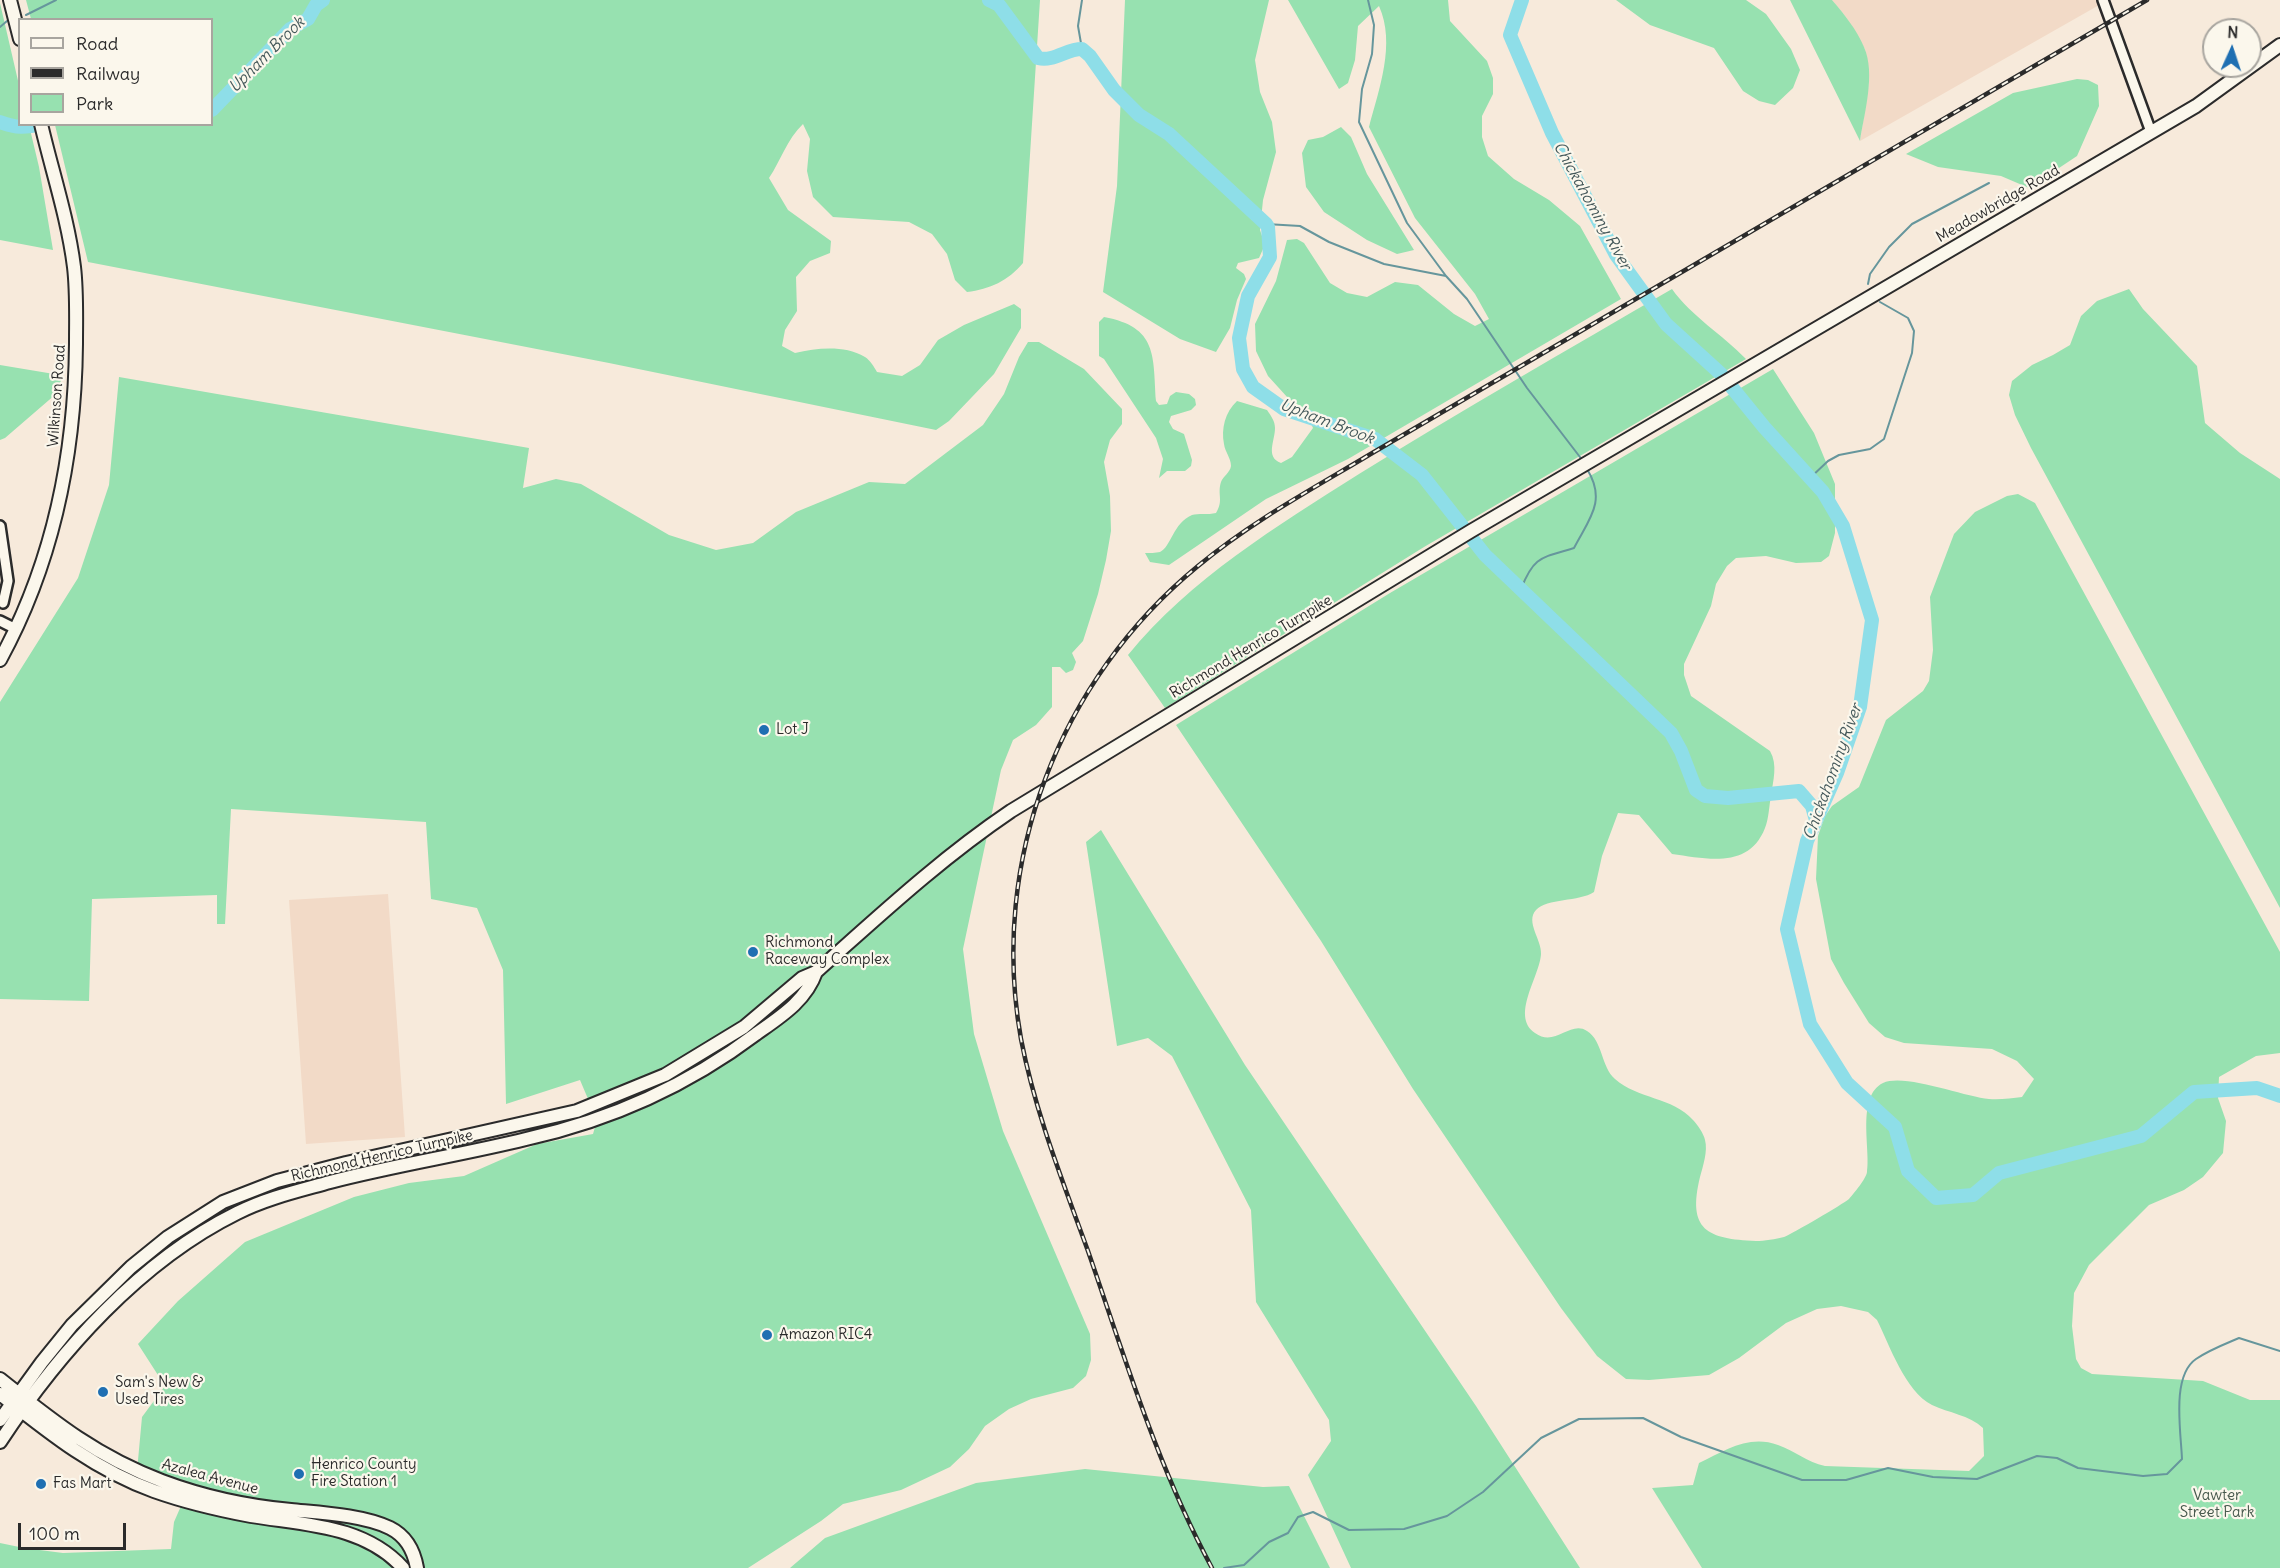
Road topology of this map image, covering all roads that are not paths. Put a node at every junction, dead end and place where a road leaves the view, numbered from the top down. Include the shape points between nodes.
1 (10, 0) edge
2 (2103, 0) edge
3 (18, 31) edge
4 (2280, 45) edge
5 (41, 127) edge
6 (2151, 132) junction
7 (1725, 381) joint
8 (0, 526) edge
9 (3, 603) dead end
10 (0, 621) edge
11 (15, 629) junction
12 (0, 660) edge
13 (0, 1379) edge
14 (0, 1394) edge
15 (20, 1403) junction
16 (0, 1420) edge
17 (0, 1442) edge
18 (403, 1568) edge
19 (417, 1568) edge

1 - 3 main road
2 - 6 street
4 - 6 main road, Meadowbridge Road via 2204,101
5 - 11 main road, Wilkinson Road via 74,266 75,395 69,452 53,528
6 - 7 main road, Meadowbridge Road
7 - 15 main road, Richmond Henrico Turnpike via 1011,811 912,885 816,972 810,988 787,1012 698,1073 597,1120 290,1192 238,1213 198,1234 149,1270
8 - 9 street via 8,581
10 - 11 street
11 - 12 main road, Wilkinson Road
13 - 15 main road, Azalea Avenue
14 - 15 main road, Azalea Avenue
15 - 16 main road, Richmond Henrico Turnpike
15 - 17 main road, Richmond Henrico Turnpike
15 - 18 main road, Azalea Avenue via 74,1451 140,1486 248,1515 339,1530 382,1549
15 - 19 main road, Azalea Avenue via 87,1445 164,1482 232,1500 348,1518 391,1529 412,1549

